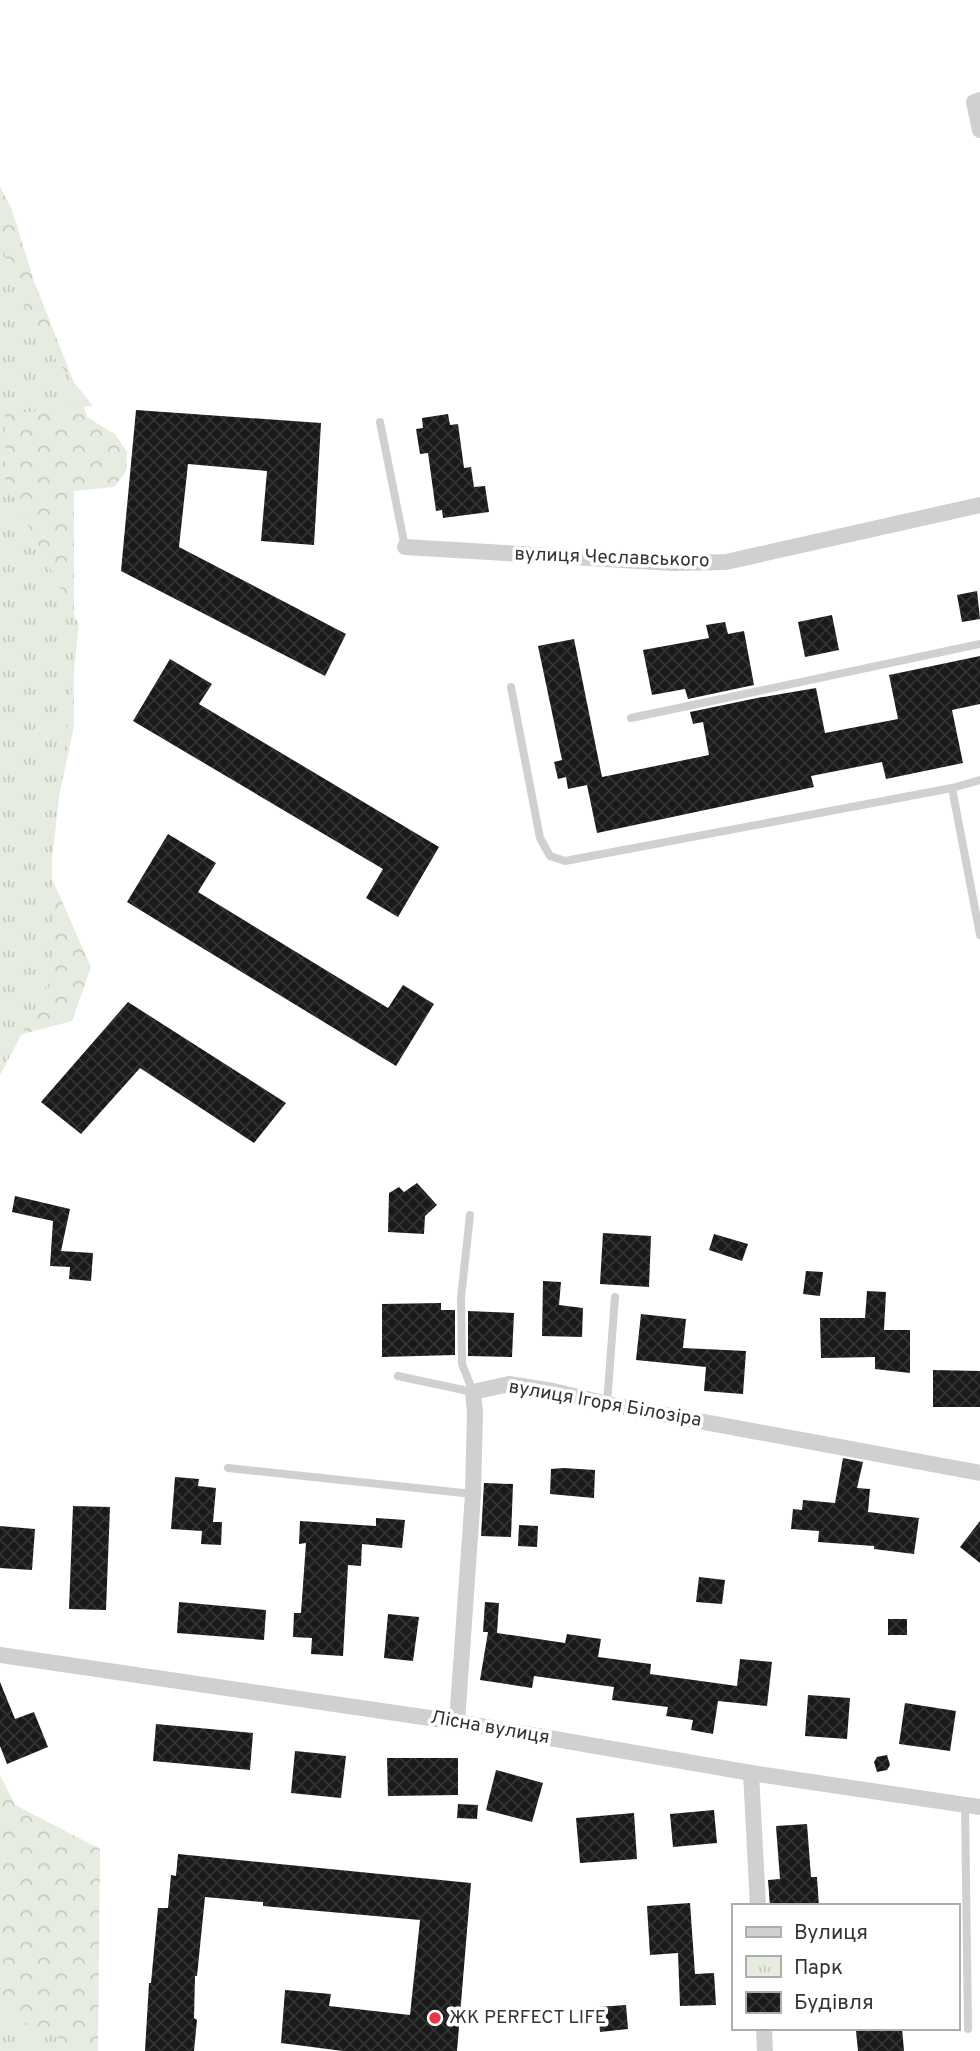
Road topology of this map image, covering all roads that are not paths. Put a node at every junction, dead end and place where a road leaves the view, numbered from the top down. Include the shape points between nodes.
1 (977, 101) edge
2 (980, 130) edge
3 (380, 422) dead end
4 (980, 505) edge
5 (405, 547) joint
6 (980, 644) edge
7 (511, 687) dead end
8 (631, 718) dead end
9 (980, 780) edge
10 (952, 788) junction
11 (980, 935) edge
12 (470, 1215) dead end
13 (615, 1297) dead end
14 (398, 1376) dead end
15 (473, 1392) junction
16 (607, 1404) junction
17 (228, 1468) dead end
18 (980, 1473) edge
19 (473, 1494) junction
20 (0, 1655) edge
21 (457, 1722) junction
22 (751, 1773) junction
23 (972, 1806) edge
24 (758, 1904) edge
25 (968, 2029) dead end
26 (764, 2030) edge
27 (765, 2051) edge

1 - 2 street
3 - 5 lane
4 - 5 street, вулиця Чеславського via 726,562
6 - 8 lane
7 - 10 lane via 540,838 550,856 565,861
9 - 10 lane
10 - 11 lane
12 - 15 lane via 461,1298 462,1364
13 - 16 lane
14 - 15 lane
15 - 16 street, вулиця Ігоря Білозіра via 509,1384
15 - 19 street
16 - 18 street, вулиця Ігоря Білозіра
17 - 19 lane
19 - 21 street
20 - 21 street, Лісна вулиця
21 - 22 street, Лісна вулиця
22 - 23 street, Лісна вулиця
22 - 24 street
23 - 25 lane
26 - 27 street

